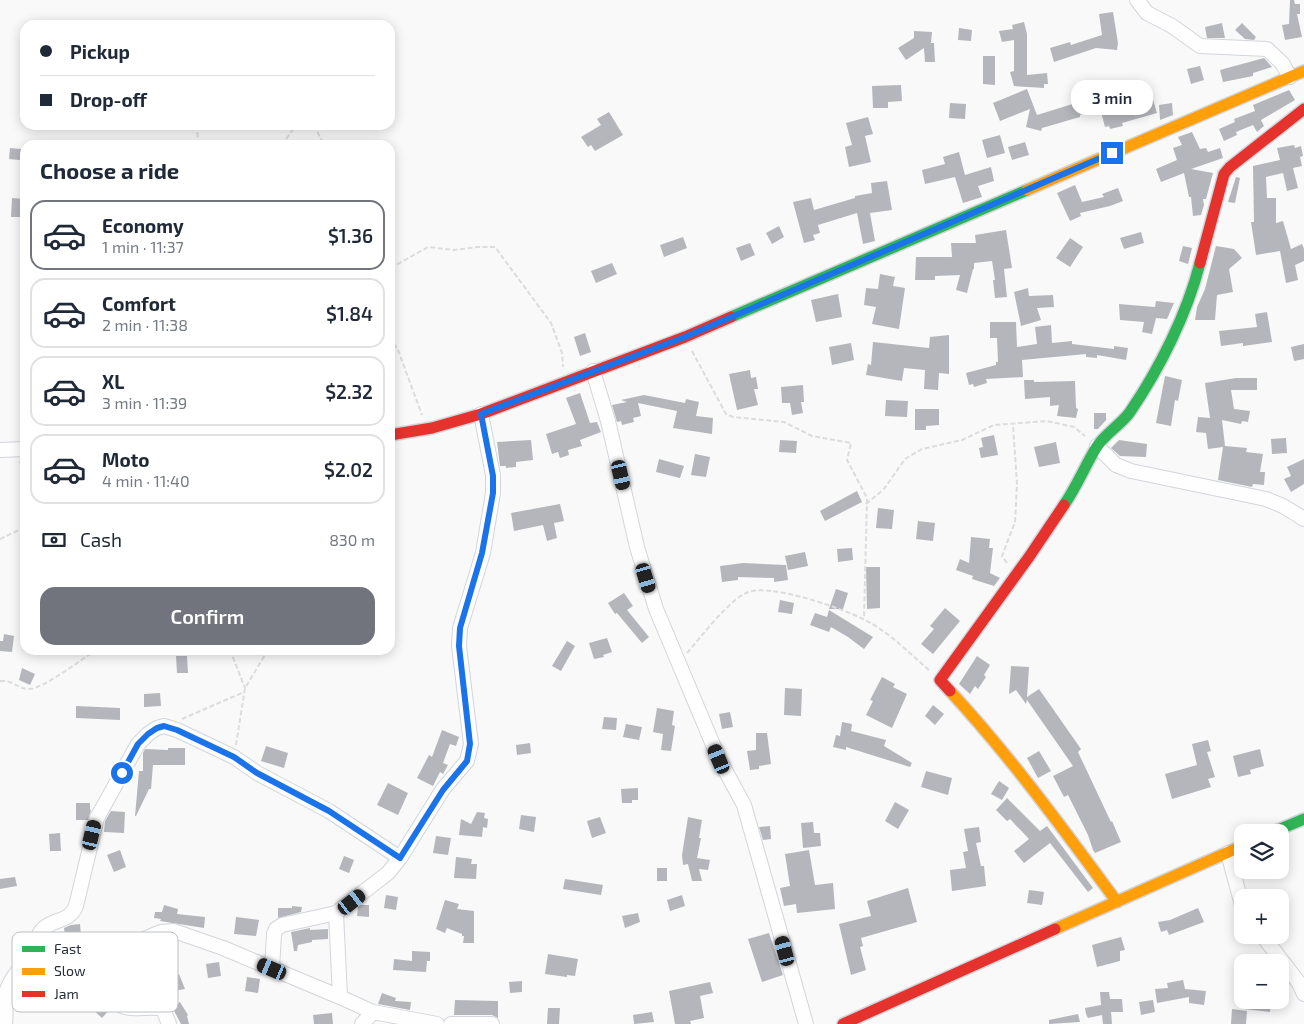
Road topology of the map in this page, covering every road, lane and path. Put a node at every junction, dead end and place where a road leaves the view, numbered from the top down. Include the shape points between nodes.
1 (1137, 0) edge
2 (1304, 71) edge
3 (1290, 77) junction
4 (1304, 109) edge
5 (395, 265) edge
6 (685, 337) junction
7 (395, 345) edge
8 (593, 371) junction
9 (564, 382) junction
10 (481, 414) junction
11 (1013, 424) junction
12 (429, 429) junction
13 (395, 434) edge
14 (1096, 446) junction
15 (20, 449) edge
16 (0, 450) edge
17 (866, 504) junction
18 (1304, 519) edge
19 (20, 530) edge
20 (0, 540) edge
21 (1015, 576) junction
22 (864, 619) junction
23 (88, 655) edge
24 (232, 655) edge
25 (265, 655) edge
26 (678, 664) junction
27 (940, 680) junction
28 (0, 681) edge
29 (245, 688) junction
30 (244, 692) junction
31 (164, 726) junction
32 (234, 757) junction
33 (1304, 819) edge
34 (1289, 826) edge
35 (1234, 850) edge
36 (1228, 853) junction
37 (400, 858) junction
38 (1238, 889) edge
39 (1117, 902) junction
40 (336, 913) junction
41 (41, 932) edge
42 (161, 932) edge
43 (177, 932) edge
44 (178, 932) edge
45 (1269, 944) edge
46 (272, 969) junction
47 (12, 980) edge
48 (1304, 994) edge
49 (340, 997) junction
50 (164, 1012) edge
51 (372, 1012) junction
52 (866, 1020) edge
53 (5, 1024) edge
54 (170, 1024) edge
55 (362, 1024) edge
56 (437, 1024) edge
57 (451, 1024) edge
58 (492, 1024) edge
59 (806, 1024) edge
60 (844, 1024) edge

1 - 3 street via 1147,13 1200,46 1267,50 1282,62
2 - 3 main road
3 - 6 main road
4 - 14 main road via 1224,174 1194,286 1163,356 1129,412
5 - 9 path via 428,247 454,250 495,247 551,323 562,354
6 - 8 main road
6 - 17 path via 726,414 784,422 812,436 851,442 847,460 867,498
7 - 12 path
8 - 9 main road
8 - 26 street via 637,547 656,609
9 - 10 main road
10 - 12 main road
10 - 37 street via 493,476 493,493 482,553 460,628 470,753
11 - 14 path via 1047,422 1074,427
11 - 17 path via 994,425 962,440 922,449 905,459 884,489
11 - 21 path via 1017,484 1015,522 1002,556
12 - 13 main road
14 - 18 street via 1116,465 1131,471 1266,499
14 - 21 main road via 1075,489
15 - 16 street
17 - 22 path
19 - 20 path
21 - 27 main road
22 - 26 path via 786,593 748,591 736,597
22 - 27 path
23 - 28 path via 32,689
24 - 29 path
25 - 29 path
26 - 59 street via 748,816
27 - 39 main road via 1014,766
29 - 30 path
30 - 31 path
30 - 32 path
31 - 32 street
31 - 41 street via 148,734 138,744 97,818 73,913
32 - 37 street via 257,773 329,811
33 - 34 main road
35 - 36 main road
36 - 38 street
36 - 39 main road
37 - 40 street via 388,873
39 - 52 main road
40 - 46 street via 276,929
40 - 49 street
42 - 43 street
44 - 46 street
45 - 48 street
46 - 49 street
47 - 53 street via 6,993
49 - 51 street
50 - 54 street
51 - 55 street
51 - 56 street
52 - 60 main road
57 - 58 street

